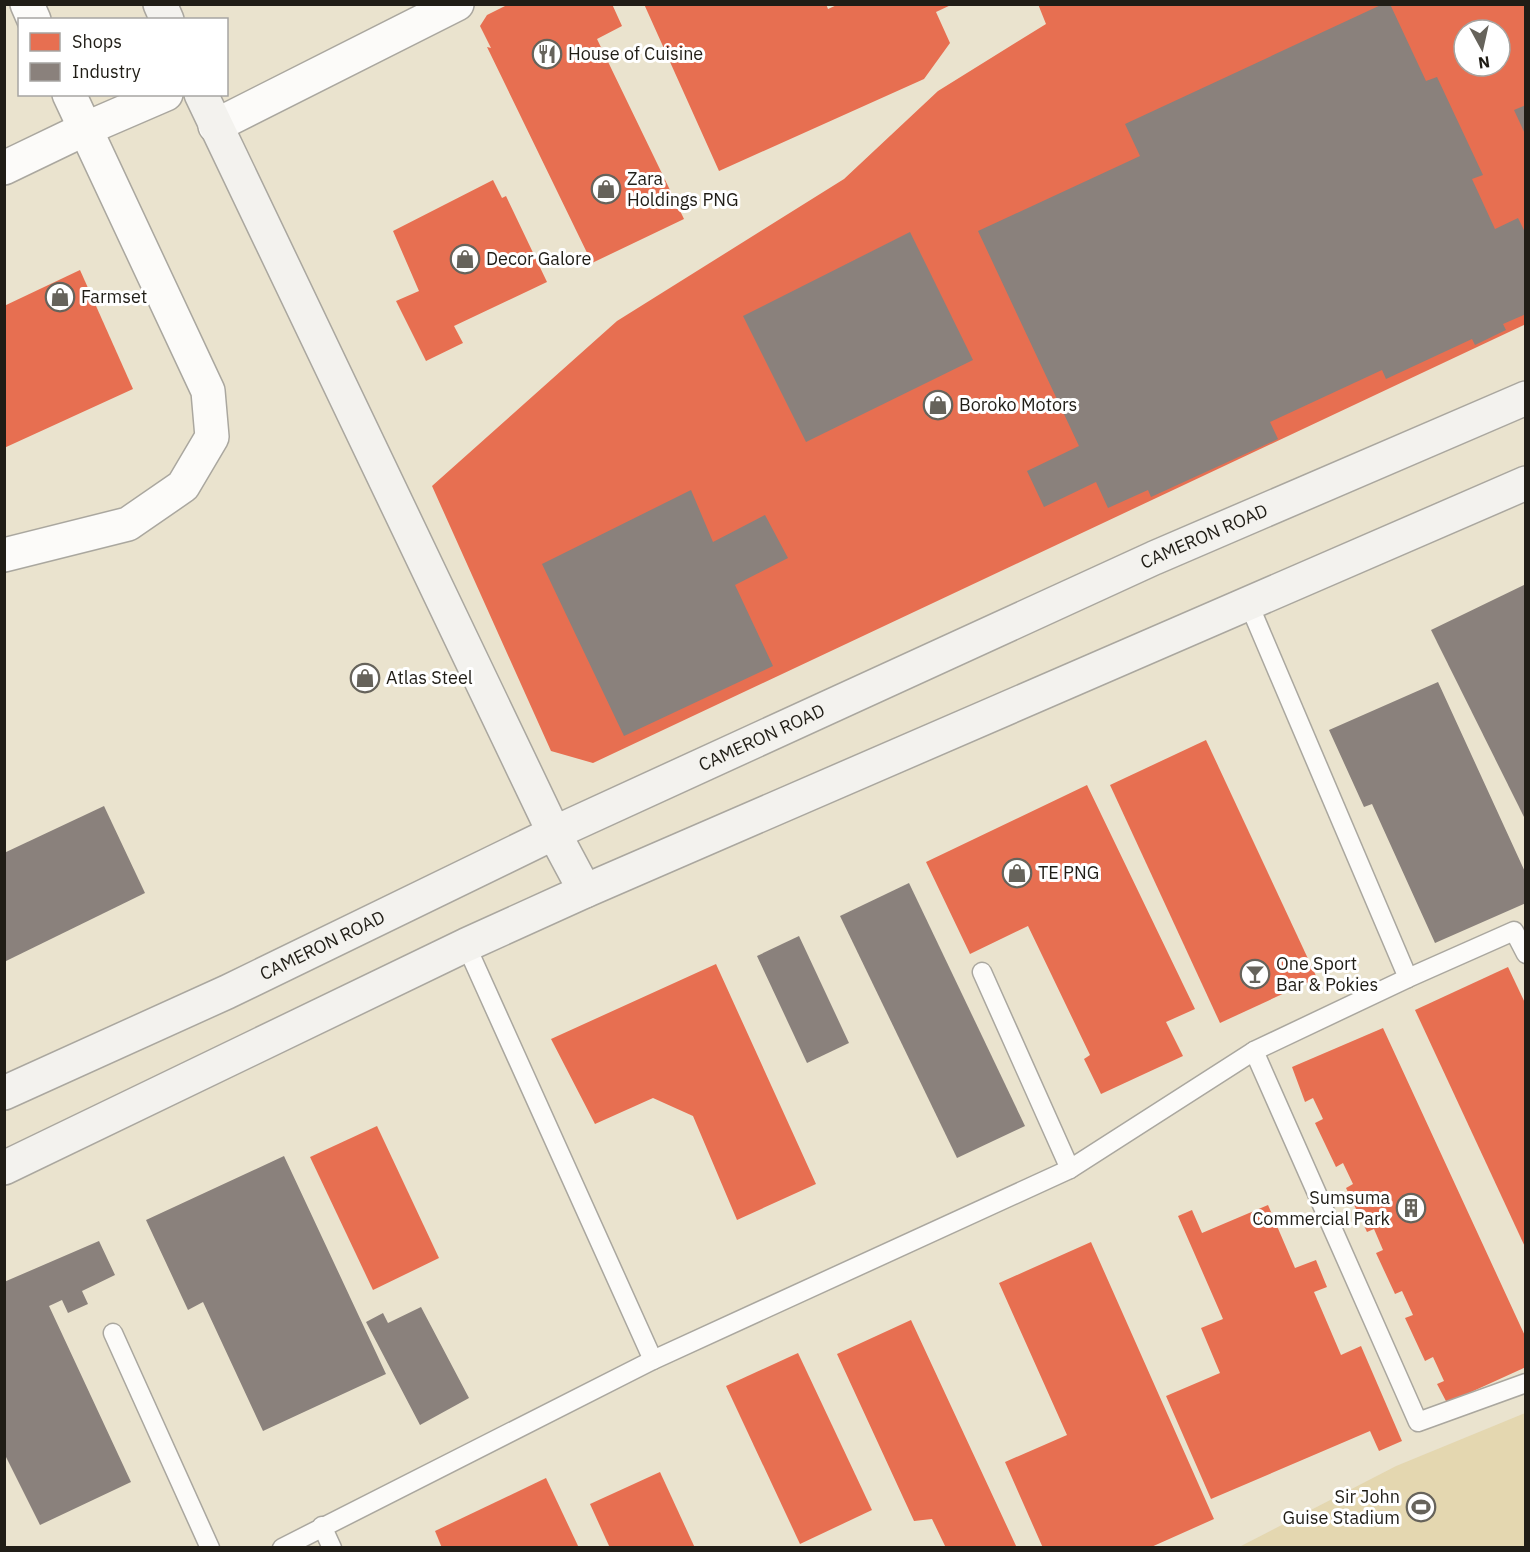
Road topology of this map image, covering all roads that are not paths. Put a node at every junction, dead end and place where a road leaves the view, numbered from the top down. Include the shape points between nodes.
1 (27, 4) edge
2 (160, 4) edge
3 (457, 4) edge
4 (33, 18) edge
5 (166, 18) edge
6 (70, 96) edge
7 (161, 96) edge
8 (202, 96) edge
9 (215, 126) junction
10 (85, 129) junction
11 (4, 168) edge
12 (1526, 398) edge
13 (1526, 483) edge
14 (4, 555) edge
15 (1248, 602) junction
16 (554, 832) junction
17 (585, 891) junction
18 (466, 945) junction
19 (1526, 954) edge
20 (982, 972) dead end
21 (1408, 978) junction
22 (1254, 1051) junction
23 (4, 1093) edge
24 (4, 1168) edge
25 (1070, 1169) junction
26 (113, 1333) dead end
27 (653, 1360) junction
28 (1526, 1383) edge
29 (322, 1526) junction
30 (210, 1548) edge
31 (282, 1548) edge
32 (332, 1548) edge

1 - 4 street
2 - 5 main road
3 - 9 street
6 - 10 street
7 - 10 street
8 - 9 main road
9 - 16 main road
10 - 11 street
10 - 14 street via 208,391 212,437 183,486 128,524
12 - 16 main road, CAMERON ROAD via 1154,558
13 - 15 main road
15 - 17 main road
15 - 21 lane
16 - 17 main road
16 - 23 main road, CAMERON ROAD via 227,992
17 - 18 main road
18 - 24 main road
18 - 27 lane
19 - 21 lane via 1514,930
20 - 25 lane
21 - 22 lane
22 - 25 lane
22 - 28 lane via 1418,1422
25 - 27 lane
26 - 30 lane
27 - 29 lane
29 - 31 lane
29 - 32 lane

